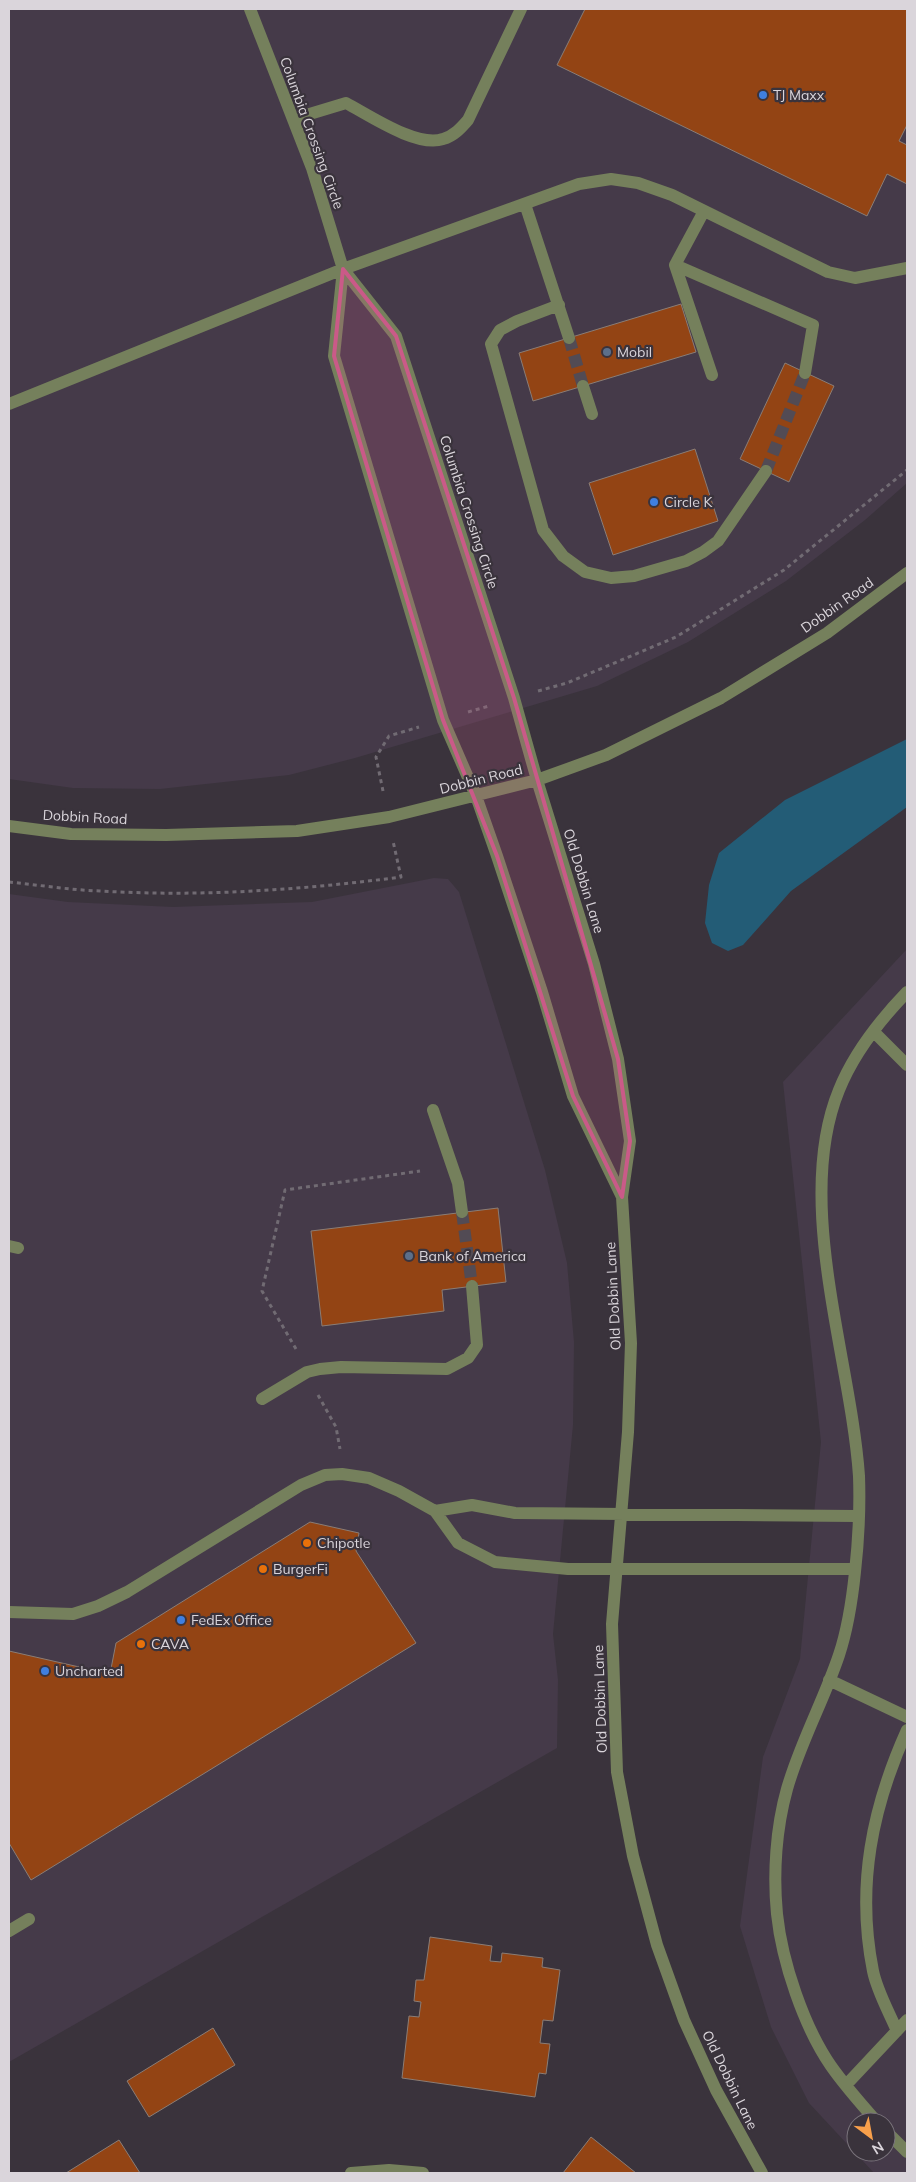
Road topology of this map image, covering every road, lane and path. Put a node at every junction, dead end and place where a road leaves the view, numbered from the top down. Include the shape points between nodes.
1 (250, 9) edge
2 (521, 9) edge
3 (293, 119) junction
4 (524, 204) junction
5 (704, 211) junction
6 (675, 265) junction
7 (907, 268) edge
8 (343, 269) junction
9 (559, 305) junction
10 (569, 338) tunnel mouth
11 (805, 373) tunnel mouth
12 (712, 375) dead end
13 (583, 386) tunnel mouth
14 (9, 404) edge
15 (592, 414) dead end
16 (907, 470) edge
17 (766, 471) tunnel mouth
18 (907, 573) edge
19 (514, 698) junction
20 (443, 720) junction
21 (376, 757) dead end
22 (537, 780) junction
23 (476, 796) junction
24 (9, 826) edge
25 (401, 877) dead end
26 (9, 882) edge
27 (907, 992) edge
28 (874, 1032) junction
29 (907, 1065) edge
30 (433, 1110) dead end
31 (420, 1171) dead end
32 (622, 1197) junction
33 (462, 1212) tunnel mouth
34 (472, 1286) tunnel mouth
35 (300, 1355) dead end
36 (314, 1388) dead end
37 (262, 1399) dead end
38 (340, 1450) dead end
39 (435, 1512) junction
40 (621, 1515) junction
41 (857, 1516) junction
42 (856, 1569) junction
43 (616, 1570) junction
44 (9, 1612) edge
45 (829, 1680) junction
46 (907, 1718) edge
47 (907, 1730) edge
48 (29, 1919) dead end
49 (9, 1931) edge
50 (907, 2020) edge
51 (897, 2031) junction
52 (846, 2085) junction
53 (869, 2112) edge
54 (896, 2141) edge
55 (907, 2152) edge
56 (351, 2173) edge
57 (422, 2173) edge
58 (762, 2173) edge

1 - 3 street, Columbia Crossing Circle
2 - 3 street via 468,120 443,140 413,138 346,103
3 - 8 street, Columbia Crossing Circle via 312,168
4 - 5 street via 579,184 610,179 638,183 672,194
4 - 8 street
4 - 9 street
5 - 6 street
5 - 7 street via 828,272 855,278
6 - 11 street via 813,325
6 - 12 street
8 - 14 street
8 - 19 street, Columbia Crossing Circle via 396,336
8 - 20 street, Columbia Crossing Circle via 334,356
9 - 10 street
9 - 17 street via 500,330 491,344 543,530 563,556 585,572 611,578 634,576 686,561 718,542
13 - 15 street
16 - 19 path via 784,570 676,637 567,683
18 - 22 street, Dobbin Road via 827,633 721,698 606,755
19 - 20 path
19 - 22 street, Columbia Crossing Circle
20 - 21 path via 389,736
20 - 23 street, Columbia Crossing Circle
22 - 23 street, Dobbin Road
22 - 32 street, Old Dobbin Lane via 594,964 618,1059 630,1141
23 - 24 street, Dobbin Road via 388,817 297,831 81,834
23 - 32 street, Old Dobbin Lane via 573,1096
25 - 26 path via 284,890 190,894 99,891
27 - 28 street
28 - 29 street
28 - 41 street via 839,1090 827,1132 822,1176 822,1229 859,1478
30 - 33 street via 458,1183
31 - 35 path via 285,1190 262,1291
32 - 40 street, Old Dobbin Lane via 632,1343
34 - 37 street via 477,1345 468,1358 448,1369 320,1369 307,1372
36 - 38 path via 336,1427
39 - 40 street via 472,1505 515,1513
39 - 43 street via 458,1543 495,1562 545,1568
39 - 44 street via 369,1478 325,1475 301,1485 127,1592 98,1606 73,1614
40 - 41 street
40 - 43 street, Old Dobbin Lane
41 - 42 street
42 - 43 street
42 - 45 street via 850,1617
43 - 58 street, Old Dobbin Lane via 612,1624 617,1772 634,1856 657,1946 684,2020 716,2090
45 - 46 street
45 - 52 street via 787,1790 779,1830 777,1914 785,1956 807,2018 830,2064
47 - 51 street via 889,1770 868,1864 866,1920 874,1973
48 - 49 street
50 - 51 street
51 - 52 street
52 - 53 street
54 - 55 street
56 - 57 street via 389,2170

